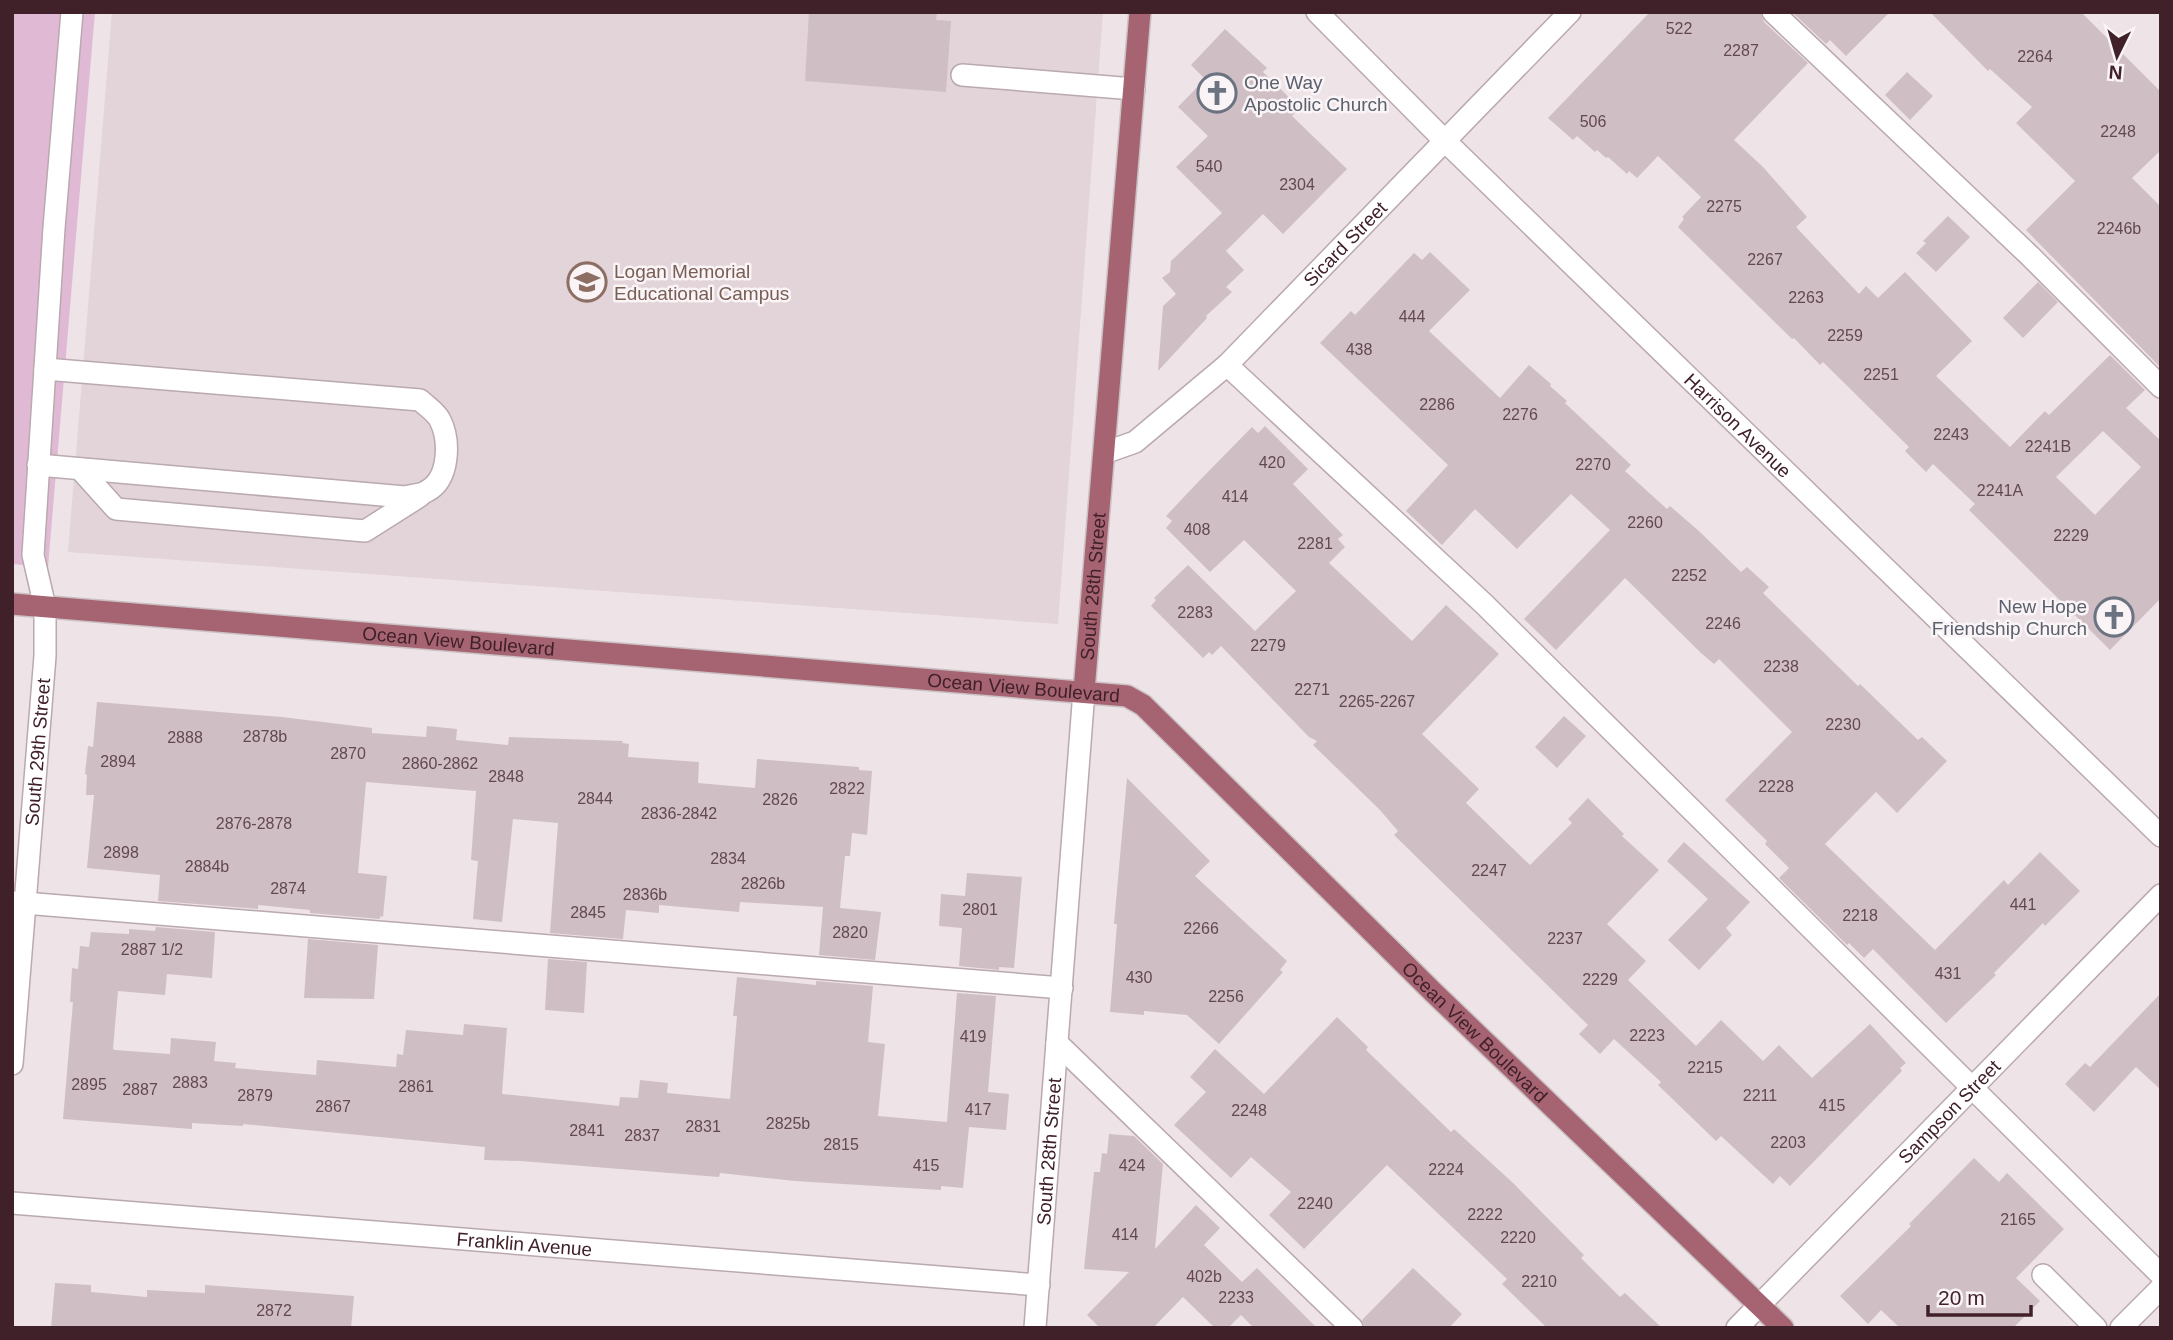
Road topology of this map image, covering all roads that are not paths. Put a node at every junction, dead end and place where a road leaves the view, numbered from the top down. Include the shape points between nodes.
1 (72, 12) edge
2 (1140, 12) edge
3 (1317, 12) edge
4 (1570, 12) edge
5 (1773, 12) edge
6 (962, 75) dead end
7 (1133, 89) junction
8 (1445, 141) junction
9 (1227, 365) junction
10 (45, 369) junction
11 (2161, 387) edge
12 (1104, 453) junction
13 (38, 465) junction
14 (79, 469) junction
15 (427, 491) junction
16 (12, 604) edge
17 (45, 607) junction
18 (1084, 691) junction
19 (2161, 836) edge
20 (2161, 895) edge
21 (18, 903) edge
22 (1062, 988) junction
23 (1057, 1043) junction
24 (12, 1064) edge
25 (1971, 1088) junction
26 (12, 1203) edge
27 (2043, 1275) dead end
28 (2161, 1275) edge
29 (1039, 1285) junction
30 (2161, 1287) edge
31 (1760, 1305) junction
32 (1035, 1328) edge
33 (1352, 1328) edge
34 (1737, 1328) edge
35 (1783, 1328) edge
36 (2096, 1328) edge
37 (2121, 1328) edge

1 - 10 street, South 29th Street
2 - 7 main road, South 28th Street
3 - 8 street, Harrison Avenue
4 - 8 street, Sicard Street
5 - 11 street
6 - 7 street
7 - 12 main road, South 28th Street
8 - 9 street, Sicard Street
8 - 19 street, Harrison Avenue
9 - 12 street, Sicard Street via 1135,442
9 - 25 street via 1484,604
10 - 13 street, South 29th Street
10 - 15 street via 420,400 439,418 445,438 446,462 438,481
12 - 18 main road, South 28th Street
13 - 14 street
13 - 17 street, South 29th Street via 33,555
14 - 15 street via 405,497
14 - 15 street via 116,509 365,531
16 - 17 main road, Ocean View Boulevard
17 - 18 main road, Ocean View Boulevard
17 - 21 street, South 29th Street via 45,656
18 - 22 street, South 28th Street
18 - 31 main road, Ocean View Boulevard via 1127,696 1143,705 1434,993
20 - 25 street, Sampson Street
21 - 22 street
21 - 24 street, South 29th Street
22 - 23 street, South 28th Street
23 - 29 street, South 28th Street
23 - 33 street
25 - 28 street
25 - 31 street, Sampson Street
26 - 29 street, Franklin Avenue
27 - 36 street
29 - 32 street, South 28th Street
30 - 37 street
31 - 34 street, Sampson Street
31 - 35 main road, Ocean View Boulevard

